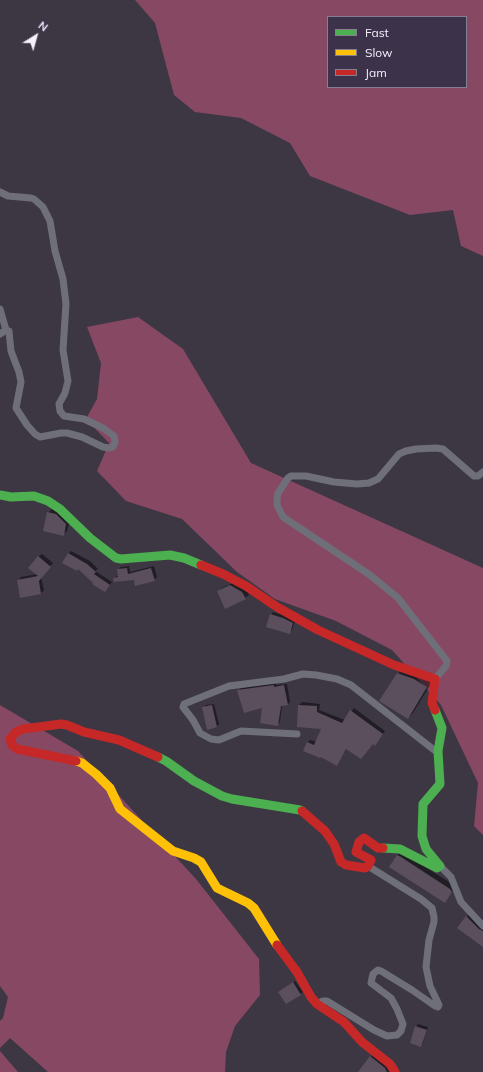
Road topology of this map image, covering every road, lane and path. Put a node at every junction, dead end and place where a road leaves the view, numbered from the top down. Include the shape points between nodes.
1 (0, 192) edge
2 (0, 309) edge
3 (3, 332) edge
4 (483, 472) edge
5 (0, 495) edge
6 (434, 679) junction
7 (298, 734) dead end
8 (438, 753) junction
9 (368, 866) junction
10 (440, 866) junction
11 (483, 926) edge
12 (317, 1004) junction
13 (395, 1072) edge

1 - 3 street via 8,196 34,199 46,212 52,225 66,304 63,350 68,381 59,406 60,411 64,416 84,419 103,428 114,436 113,447 103,447 67,433 40,437 27,426 16,408 21,382 11,351 9,331
2 - 3 street
4 - 6 street via 474,476 443,449 416,449 399,454 378,479 369,483 334,482 306,476 291,476 276,499 283,517 370,574 398,598 447,661 446,666
5 - 6 street via 34,496 48,501 116,558 170,555 223,574 318,630 394,665
6 - 8 street via 432,702 442,728
7 - 8 street via 241,731 218,740 211,739 200,734 182,707 229,686 303,674 316,675 351,685
8 - 10 street via 440,782 423,804 422,836 425,847
9 - 10 street via 370,860 356,852 362,838 378,848 400,849 436,868
9 - 12 street via 432,908 434,917 426,967 430,986 439,1005 435,1006 378,970 373,974 371,983 391,998 403,1024 400,1034 393,1036 381,1033 327,1001
9 - 12 street via 365,868 341,863 328,836 300,810 222,796 194,781 166,761 119,740 61,724 23,729 10,739 17,749 82,763 110,788 120,808 173,852 201,862 217,888 248,902
10 - 11 street via 451,877 461,902
12 - 13 street via 344,1022 362,1042 390,1064

